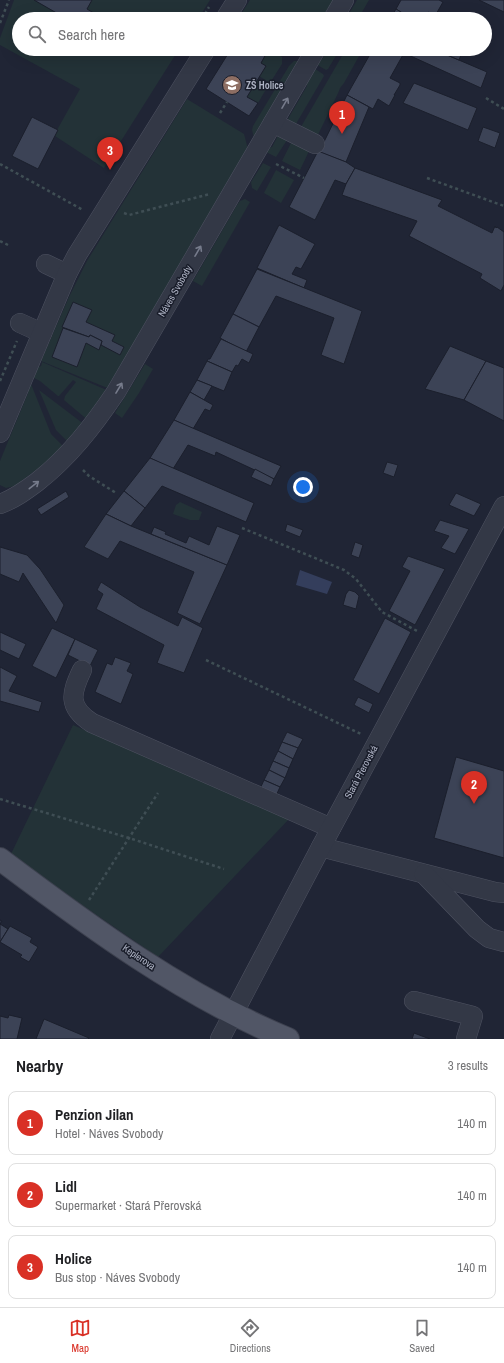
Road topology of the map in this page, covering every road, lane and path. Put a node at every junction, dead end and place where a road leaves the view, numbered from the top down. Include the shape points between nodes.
1 (9, 0) edge
2 (237, 0) edge
3 (344, 0) edge
4 (211, 4) dead end
5 (206, 12) edge
6 (229, 12) edge
7 (337, 12) edge
8 (0, 23) edge
9 (202, 56) edge
10 (312, 56) edge
11 (486, 98) dead end
12 (227, 102) dead end
13 (504, 109) edge
14 (220, 113) dead end
15 (273, 123) junction
16 (315, 144) dead end
17 (0, 164) edge
18 (276, 164) dead end
19 (304, 178) dead end
20 (427, 178) dead end
21 (236, 187) junction
22 (504, 206) edge
23 (83, 210) dead end
24 (122, 212) dead end
25 (0, 241) edge
26 (8, 245) dead end
27 (46, 264) dead end
28 (66, 274) junction
29 (20, 323) dead end
30 (42, 333) junction
31 (5, 369) dead end
32 (0, 381) edge
33 (0, 433) edge
34 (83, 470) dead end
35 (116, 493) dead end
36 (0, 504) edge
37 (504, 506) edge
38 (242, 528) dead end
39 (432, 639) junction
40 (206, 660) dead end
41 (82, 670) dead end
42 (378, 741) junction
43 (158, 793) dead end
44 (0, 799) edge
45 (331, 828) junction
46 (129, 838) junction
47 (321, 847) junction
48 (0, 859) edge
49 (224, 869) dead end
50 (424, 874) junction
51 (504, 893) edge
52 (78, 916) junction
53 (504, 942) edge
54 (414, 1001) dead end
55 (233, 1014) junction
56 (220, 1039) edge
57 (288, 1039) edge
58 (466, 1039) edge

1 - 8 path
2 - 6 street
3 - 7 street
4 - 5 path
9 - 28 street
15 -> 10 street, Náves Svobody
11 - 13 path
12 - 14 path
15 - 16 street
15 - 21 street, Náves Svobody
17 - 23 path
18 - 19 path
20 - 22 path
21 - 24 path via 128,214
36 -> 21 street, Náves Svobody via 22,494 50,472 92,427 116,392
25 - 26 path
27 - 28 street
28 - 30 street
29 - 30 street
30 - 33 street
31 - 32 path
34 - 35 path
37 - 39 street, Stará Přerovská
38 - 39 path via 344,570 356,579 382,612
39 - 42 street, Stará Přerovská
40 - 42 path
41 - 45 street via 76,681 73,697 76,708 92,723
42 - 45 street, Stará Přerovská
43 - 46 path
44 - 46 path
45 - 47 street, Stará Přerovská
46 - 49 path
46 - 52 path
47 - 50 street
47 - 55 street, Stará Přerovská
48 - 52 main road, Keplerova
50 - 51 street
50 - 53 street via 477,929 490,938
52 - 55 main road, Keplerova via 168,977
54 - 58 street via 473,1016
55 - 56 street, Stará Přerovská
55 - 57 main road, Keplerova

